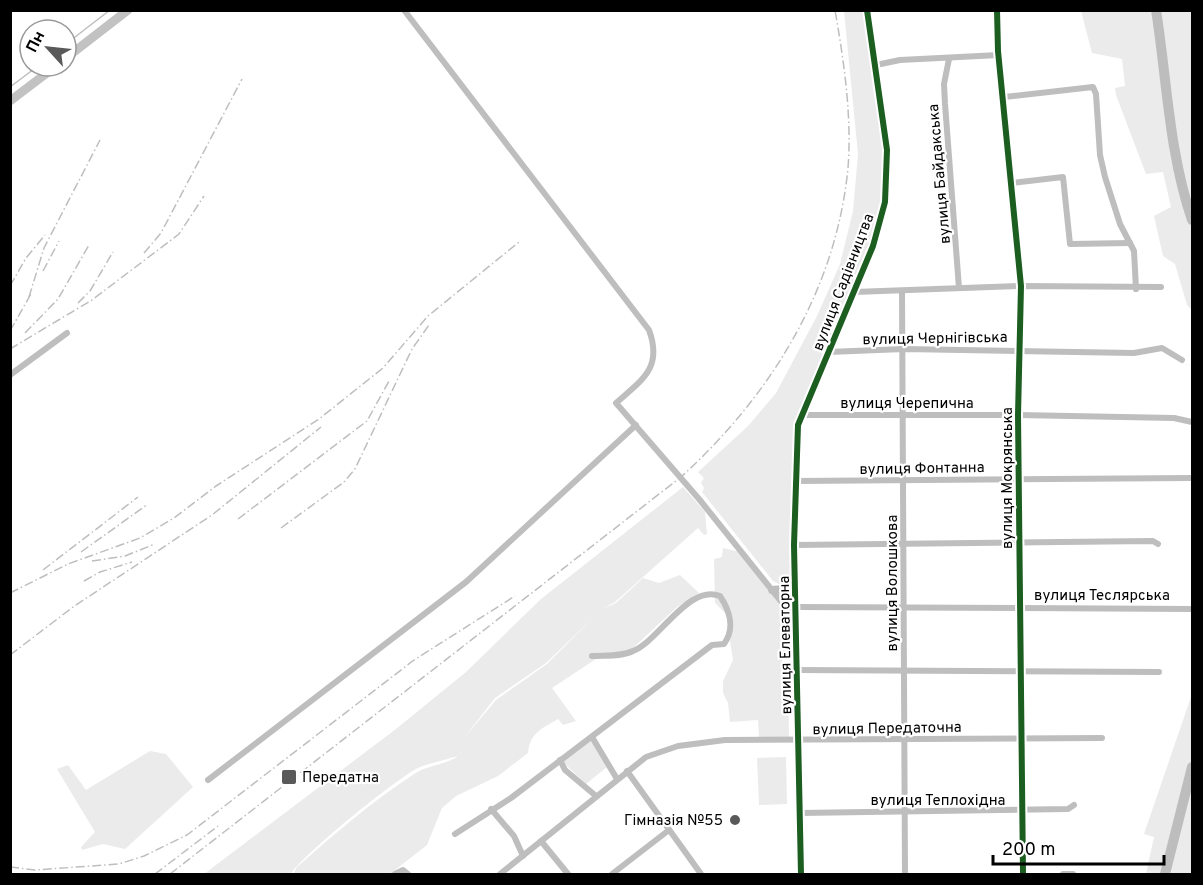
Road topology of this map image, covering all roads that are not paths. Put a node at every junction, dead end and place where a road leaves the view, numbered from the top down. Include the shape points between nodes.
1 (128, 10) edge
2 (404, 10) edge
3 (867, 10) edge
4 (997, 10) edge
5 (78, 49) edge
6 (999, 55) junction
7 (949, 58) junction
8 (876, 65) junction
9 (40, 78) edge
10 (1004, 97) junction
11 (10, 101) edge
12 (1011, 183) junction
13 (1130, 243) junction
14 (1021, 286) junction
15 (1161, 287) dead end
16 (959, 288) junction
17 (1136, 289) junction
18 (902, 291) junction
19 (854, 292) junction
20 (67, 333) dead end
21 (904, 349) junction
22 (1020, 349) junction
23 (828, 352) junction
24 (1182, 360) dead end
25 (10, 375) edge
26 (801, 415) junction
27 (903, 415) junction
28 (1018, 415) junction
29 (1192, 422) edge
30 (636, 425) junction
31 (1192, 478) edge
32 (1019, 479) junction
33 (903, 480) junction
34 (796, 481) junction
35 (1020, 543) junction
36 (904, 544) junction
37 (1158, 544) dead end
38 (794, 545) junction
39 (795, 579) junction
40 (772, 590) junction
41 (796, 607) junction
42 (1021, 607) junction
43 (904, 608) junction
44 (1192, 609) edge
45 (796, 620) junction
46 (592, 656) dead end
47 (1021, 669) junction
48 (797, 670) junction
49 (904, 670) junction
50 (1160, 672) dead end
51 (592, 737) junction
52 (1022, 738) junction
53 (1102, 738) dead end
54 (903, 740) junction
55 (799, 741) junction
56 (560, 760) junction
57 (627, 771) junction
58 (617, 779) junction
59 (208, 780) dead end
60 (596, 796) junction
61 (1074, 805) dead end
62 (492, 809) junction
63 (905, 811) junction
64 (1023, 811) junction
65 (800, 813) junction
66 (669, 830) junction
67 (454, 834) dead end
68 (541, 841) junction
69 (523, 856) junction
70 (395, 874) edge
71 (408, 874) edge
72 (500, 874) edge
73 (568, 874) edge
74 (612, 874) edge
75 (700, 874) edge
76 (801, 874) edge
77 (905, 874) edge
78 (1023, 874) edge
79 (1063, 874) edge
80 (1072, 874) edge

1 - 5 main road
2 - 30 street via 649,330 654,361 649,374 616,403
3 - 8 street, вулиця Садівництва
4 - 6 street, вулиця Мокрянська
6 - 7 street
6 - 10 street, вулиця Мокрянська
7 - 8 street
7 - 16 street, вулиця Байдакська via 944,84
8 - 19 street, вулиця Садівництва via 888,176 880,223
9 - 11 main road
10 - 12 street, вулиця Мокрянська
10 - 13 street via 1093,87 1105,177
12 - 13 street via 1063,177 1070,244
12 - 14 street, вулиця Мокрянська
13 - 17 street via 1134,250
14 - 16 street
14 - 17 street
14 - 22 street, вулиця Мокрянська
15 - 17 street
16 - 18 street
18 - 19 street
18 - 21 street, вулиця Волошкова
19 - 23 street, вулиця Садівництва
20 - 25 street
21 - 22 street, вулиця Чернігівська
21 - 23 street, вулиця Чернігівська
21 - 27 street, вулиця Волошкова
22 - 24 street, вулиця Чернігівська via 1134,352 1162,348
22 - 28 street, вулиця Мокрянська
23 - 26 street, вулиця Садівництва
26 - 27 street, вулиця Черепична
26 - 34 street, вулиця Елеваторна
27 - 28 street, вулиця Черепична
27 - 33 street, вулиця Волошкова
28 - 29 street, вулиця Черепична via 1174,418
28 - 32 street, вулиця Мокрянська
30 - 40 street
30 - 59 street via 466,582
31 - 32 street, вулиця Фонтанна
32 - 33 street, вулиця Фонтанна
32 - 35 street, вулиця Мокрянська
33 - 34 street, вулиця Фонтанна
33 - 36 street, вулиця Волошкова
34 - 38 street, вулиця Елеваторна
35 - 36 street
35 - 37 street
35 - 42 street, вулиця Мокрянська
36 - 38 street
36 - 43 street, вулиця Волошкова
38 - 39 street, вулиця Елеваторна
39 - 40 street via 783,589
39 - 41 street, вулиця Елеваторна
40 - 45 street
41 - 43 street, вулиця Теслярська
41 - 45 street, вулиця Елеваторна
42 - 43 street, вулиця Теслярська
42 - 44 street, вулиця Теслярська
42 - 47 street, вулиця Мокрянська
43 - 49 street, вулиця Волошкова
45 - 48 street, вулиця Елеваторна
46 - 51 street via 636,651 683,607 706,594 720,596 731,619 724,644 712,645
47 - 49 street
47 - 50 street
47 - 52 street, вулиця Мокрянська
48 - 49 street
48 - 55 street, вулиця Елеваторна
49 - 54 street, вулиця Волошкова
51 - 56 street
51 - 58 street
52 - 53 street, вулиця Передаточна
52 - 54 street, вулиця Передаточна
52 - 64 street, вулиця Мокрянська
54 - 55 street, вулиця Передаточна
54 - 63 street, вулиця Волошкова
55 - 57 street, вулиця Передаточна via 725,740 678,746 657,751
55 - 65 street, вулиця Елеваторна
56 - 60 street via 565,770
56 - 62 street
57 - 58 street, вулиця Передаточна
57 - 66 street
58 - 60 street, вулиця Передаточна
60 - 68 street, вулиця Передаточна
61 - 64 street, вулиця Теплохідна via 1068,809
62 - 67 street
62 - 69 street via 514,836
63 - 64 street, вулиця Теплохідна
63 - 65 street, вулиця Теплохідна
63 - 77 street, вулиця Волошкова
64 - 78 street, вулиця Мокрянська
65 - 76 street, вулиця Елеваторна
66 - 74 street
66 - 75 street
68 - 69 street, вулиця Передаточна
68 - 73 street
69 - 72 street, вулиця Передаточна
70 - 71 street via 403,870
79 - 80 street

